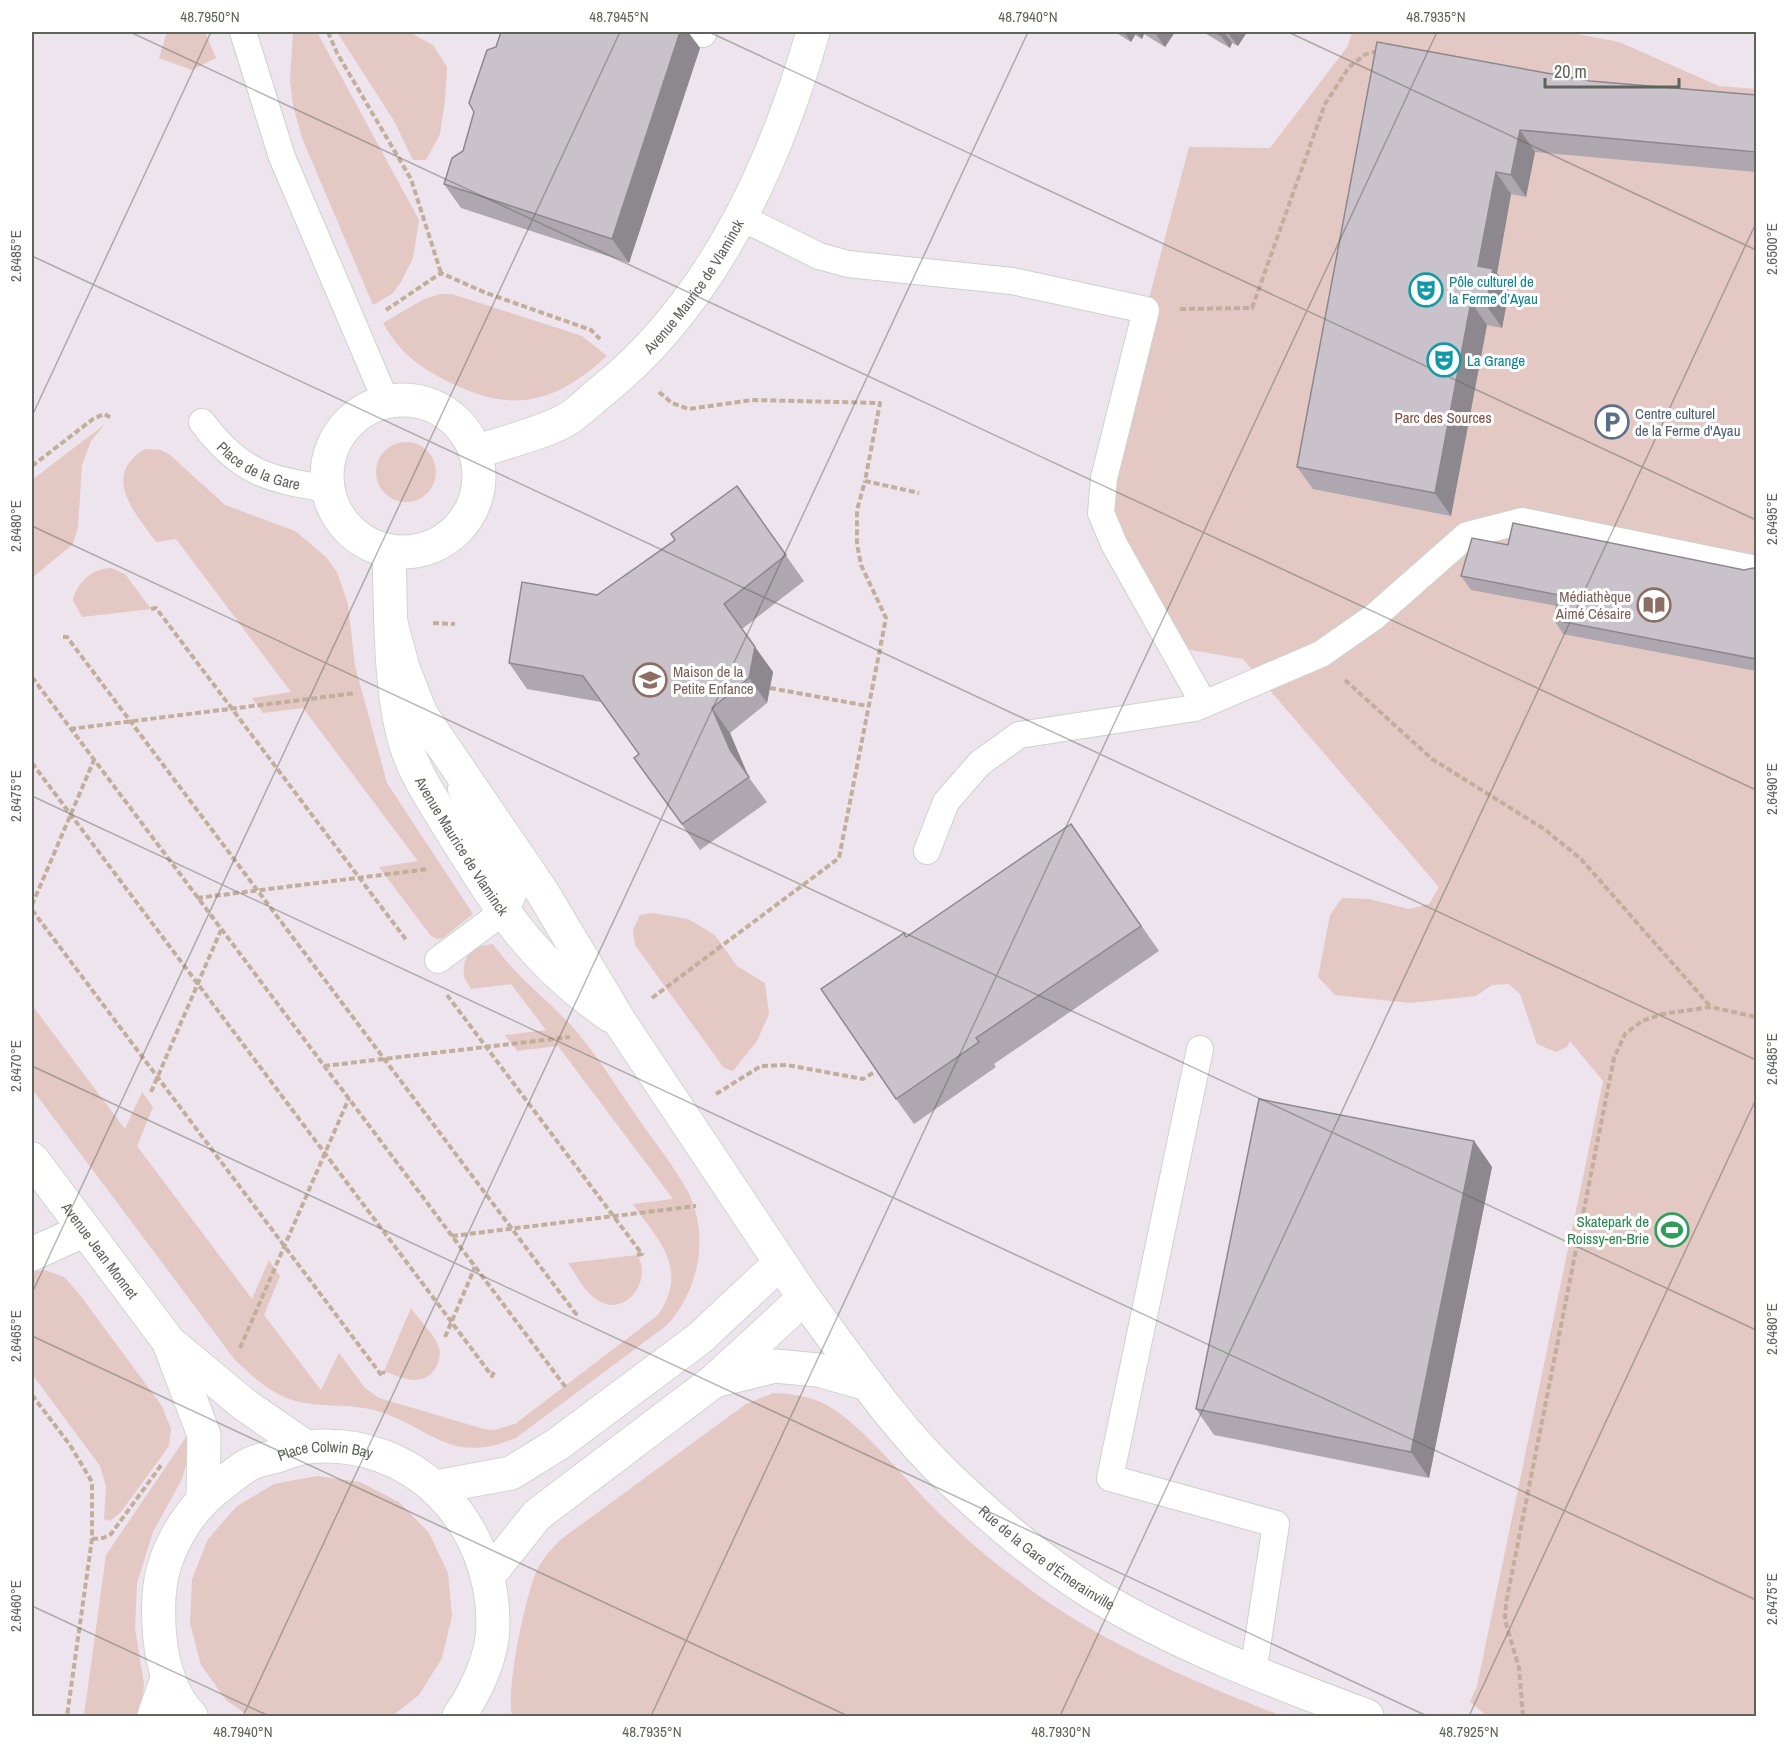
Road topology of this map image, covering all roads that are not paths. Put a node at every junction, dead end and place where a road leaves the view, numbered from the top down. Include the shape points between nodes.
1 (813, 32) edge
2 (248, 36) edge
3 (740, 218) junction
4 (386, 401) junction
5 (202, 422) dead end
6 (476, 452) junction
7 (328, 489) junction
8 (388, 552) junction
9 (1756, 569) edge
10 (391, 623) junction
11 (1204, 704) junction
12 (455, 766) junction
13 (927, 851) dead end
14 (503, 912) junction
15 (438, 960) dead end
16 (620, 1022) junction
17 (1200, 1049) dead end
18 (32, 1159) edge
19 (85, 1230) junction
20 (32, 1254) edge
21 (780, 1263) junction
22 (804, 1298) junction
23 (169, 1342) junction
24 (714, 1381) junction
25 (868, 1384) junction
26 (306, 1447) junction
27 (436, 1487) junction
28 (203, 1499) junction
29 (489, 1575) junction
30 (1253, 1673) junction
31 (483, 1675) junction
32 (168, 1676) junction
33 (154, 1716) edge
34 (191, 1716) edge
35 (459, 1716) edge
36 (490, 1716) edge
37 (1367, 1716) edge

1 - 3 street, Avenue Maurice de Vlaminck via 778,135
2 - 4 lane via 282,157
3 - 6 street, Avenue Maurice de Vlaminck via 682,311 631,368 566,420
3 - 11 lane via 819,256 848,264 1012,281 1146,310 1104,478 1101,513 1114,544
4 - 6 street via 418,401 447,413 460,424
4 - 7 street via 356,416 340,434 329,456
5 - 7 lane, Place de la Gare via 226,453 241,464 276,479
6 - 8 street via 480,480 477,495 456,532 431,547
7 - 8 street via 338,517 348,530
8 - 10 street, Avenue Maurice de Vlaminck
9 - 11 lane via 1522,521 1467,535 1374,617 1321,654
10 - 12 street, Avenue Maurice de Vlaminck via 414,699
10 - 14 street, Avenue Maurice de Vlaminck via 401,725 412,762
11 - 13 lane via 1019,735 980,763 946,802
12 - 14 lane via 474,821 514,887 512,901
12 - 16 street, Avenue Maurice de Vlaminck via 542,890
14 - 15 lane
14 - 16 street, Avenue Maurice de Vlaminck via 545,964
16 - 21 street, Avenue Maurice de Vlaminck
17 - 30 lane via 1110,1479 1276,1524
18 - 19 street, Avenue Jean Monnet
19 - 20 street
19 - 23 street, Avenue Jean Monnet
21 - 22 street, Avenue Maurice de Vlaminck
21 - 27 street via 700,1338 511,1473
22 - 24 street
22 - 25 street, Rue de la Gare d'Émerainville
23 - 26 street, Avenue Jean Monnet via 245,1405
23 - 28 street, Avenue Jean Monnet via 204,1435
24 - 25 street via 776,1366 818,1370
24 - 29 street via 537,1515
25 - 30 street, Rue de la Gare d'Émerainville via 948,1477 1018,1539 1094,1593
26 - 27 street, Place Colwin Bay via 353,1448 397,1462
26 - 28 street, Place Colwin Bay via 250,1464
27 - 29 street, Place Colwin Bay via 459,1512 477,1542
28 - 32 street, Place Colwin Bay via 176,1537 160,1582 157,1630
29 - 31 street, Place Colwin Bay via 493,1626
30 - 37 street, Rue de la Gare d'Émerainville
31 - 35 street, Place Colwin Bay
31 - 36 street
32 - 33 street
32 - 34 street, Place Colwin Bay

